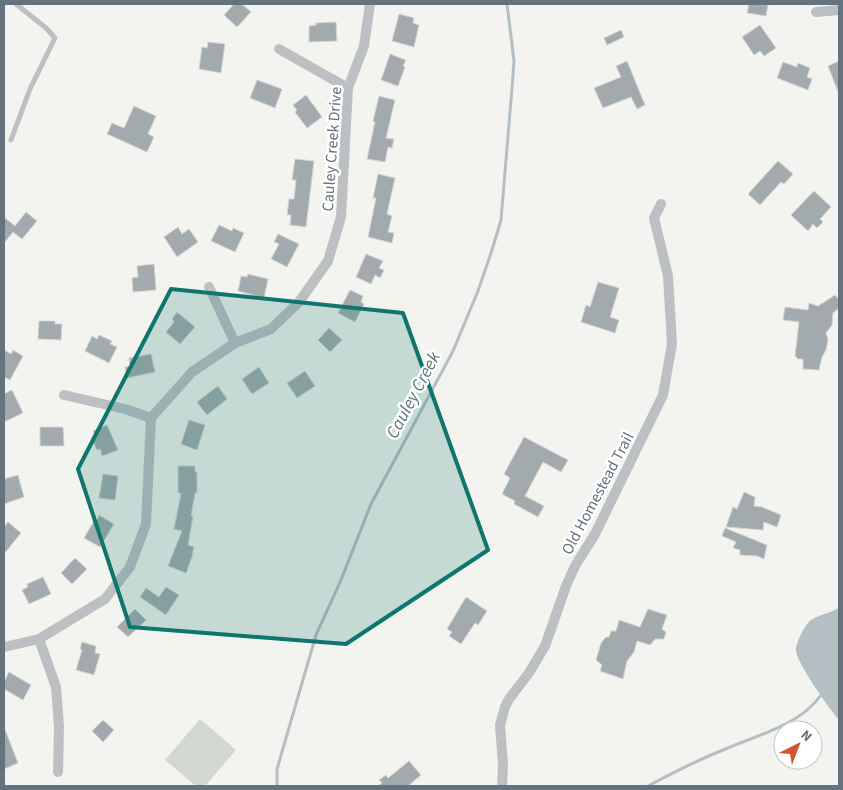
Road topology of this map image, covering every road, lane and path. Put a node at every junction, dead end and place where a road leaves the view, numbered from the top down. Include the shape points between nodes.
1 (16, 4) edge
2 (370, 4) edge
3 (839, 10) edge
4 (816, 12) dead end
5 (279, 49) dead end
6 (348, 88) junction
7 (11, 140) dead end
8 (661, 204) dead end
9 (210, 287) dead end
10 (235, 343) junction
11 (64, 395) dead end
12 (151, 418) junction
13 (39, 639) junction
14 (4, 647) edge
15 (58, 772) dead end
16 (502, 786) edge

1 - 7 lane via 55,38 30,89
2 - 6 street, Cauley Creek Drive via 364,46
3 - 4 street
5 - 6 street
6 - 10 street, Cauley Creek Drive via 341,217 328,261 300,302 271,329
8 - 16 street, Old Homestead Trail via 654,218 668,276 672,344 663,396 595,534 575,566 545,646 505,707 500,725
9 - 10 street
10 - 12 street, Cauley Creek Drive via 192,372
11 - 12 street
12 - 13 street via 146,524 130,568 105,599
13 - 14 street
13 - 15 street via 56,687

